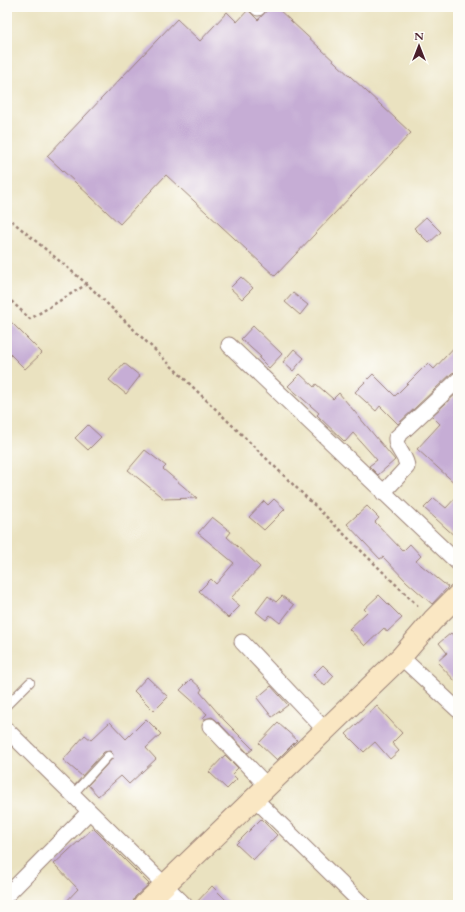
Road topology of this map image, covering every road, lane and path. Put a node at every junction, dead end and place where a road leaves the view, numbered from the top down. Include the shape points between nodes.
1 (7, 217) edge
2 (87, 284) junction
3 (7, 297) edge
4 (229, 345) dead end
5 (458, 380) edge
6 (383, 493) junction
7 (458, 563) edge
8 (458, 595) edge
9 (433, 620) junction
10 (242, 642) dead end
11 (401, 657) junction
12 (30, 682) dead end
13 (7, 705) edge
14 (458, 710) edge
15 (210, 726) dead end
16 (7, 730) edge
17 (325, 730) junction
18 (108, 756) dead end
19 (262, 793) junction
20 (72, 795) junction
21 (89, 812) junction
22 (164, 885) junction
23 (7, 895) edge
24 (144, 905) edge
25 (185, 905) edge
26 (363, 905) edge

1 - 2 path
2 - 3 path via 30,319
2 - 9 path
4 - 6 street
5 - 6 street via 396,438 407,461 407,467
6 - 7 street
8 - 9 street
9 - 11 street
10 - 17 street
11 - 14 street
11 - 17 street
12 - 13 lane
15 - 19 street
16 - 20 street
17 - 19 street
18 - 20 lane
19 - 22 street
19 - 26 street
20 - 21 street
21 - 22 street
21 - 23 street
22 - 24 street
22 - 25 street

